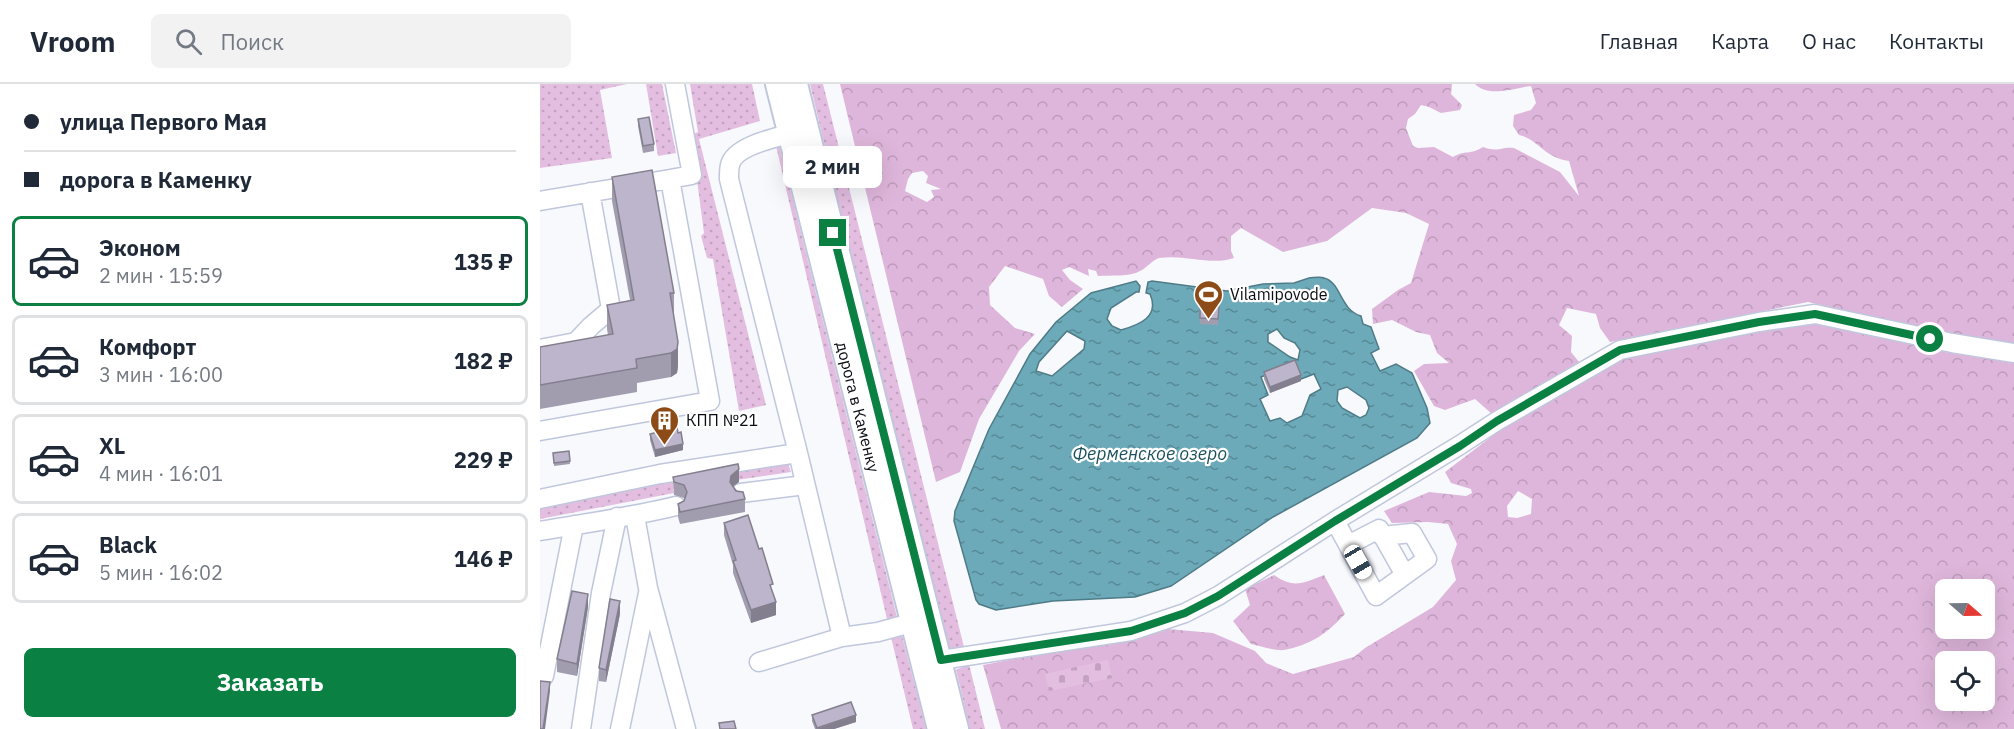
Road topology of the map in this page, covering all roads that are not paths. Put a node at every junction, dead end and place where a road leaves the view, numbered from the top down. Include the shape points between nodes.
1 (675, 84) edge
2 (777, 84) edge
3 (796, 84) edge
4 (789, 134) junction
5 (670, 179) junction
6 (591, 192) junction
7 (540, 201) edge
8 (540, 349) edge
9 (2014, 354) edge
10 (540, 430) edge
11 (798, 453) junction
12 (805, 485) junction
13 (741, 493) edge
14 (540, 499) edge
15 (676, 506) edge
16 (626, 516) junction
17 (1335, 521) junction
18 (574, 525) junction
19 (540, 531) edge
20 (1382, 536) junction
21 (1348, 545) junction
22 (1405, 575) junction
23 (648, 588) junction
24 (911, 623) junction
25 (842, 637) junction
26 (941, 660) junction
27 (759, 662) dead end
28 (544, 676) dead end
29 (581, 729) edge
30 (620, 729) edge
31 (686, 729) edge
32 (939, 729) edge
33 (957, 729) edge

1 - 5 street via 692,175
2 - 4 main road, дорога в Каменку
3 - 26 main road, дорога в Каменку
4 - 11 street via 736,153 729,179
4 - 24 main road, дорога в Каменку
5 - 6 street
5 - 10 street via 710,401
6 - 7 street
6 - 8 street via 612,309 576,342
9 - 17 street via 1815,314 1620,350
11 - 12 street
11 - 14 street via 660,474
12 - 13 street
12 - 25 street
15 - 16 street
16 - 18 street
16 - 23 street
16 - 29 street via 601,593
17 - 21 street
17 - 26 street via 1185,613 1131,631
18 - 19 street
18 - 28 street
20 - 21 street via 1379,530
20 - 22 street
20 - 22 street via 1412,533 1427,559
21 - 22 street via 1376,596
23 - 30 street
23 - 31 street
24 - 25 street
24 - 32 main road, дорога в Каменку
25 - 27 street
26 - 33 main road, дорога в Каменку

